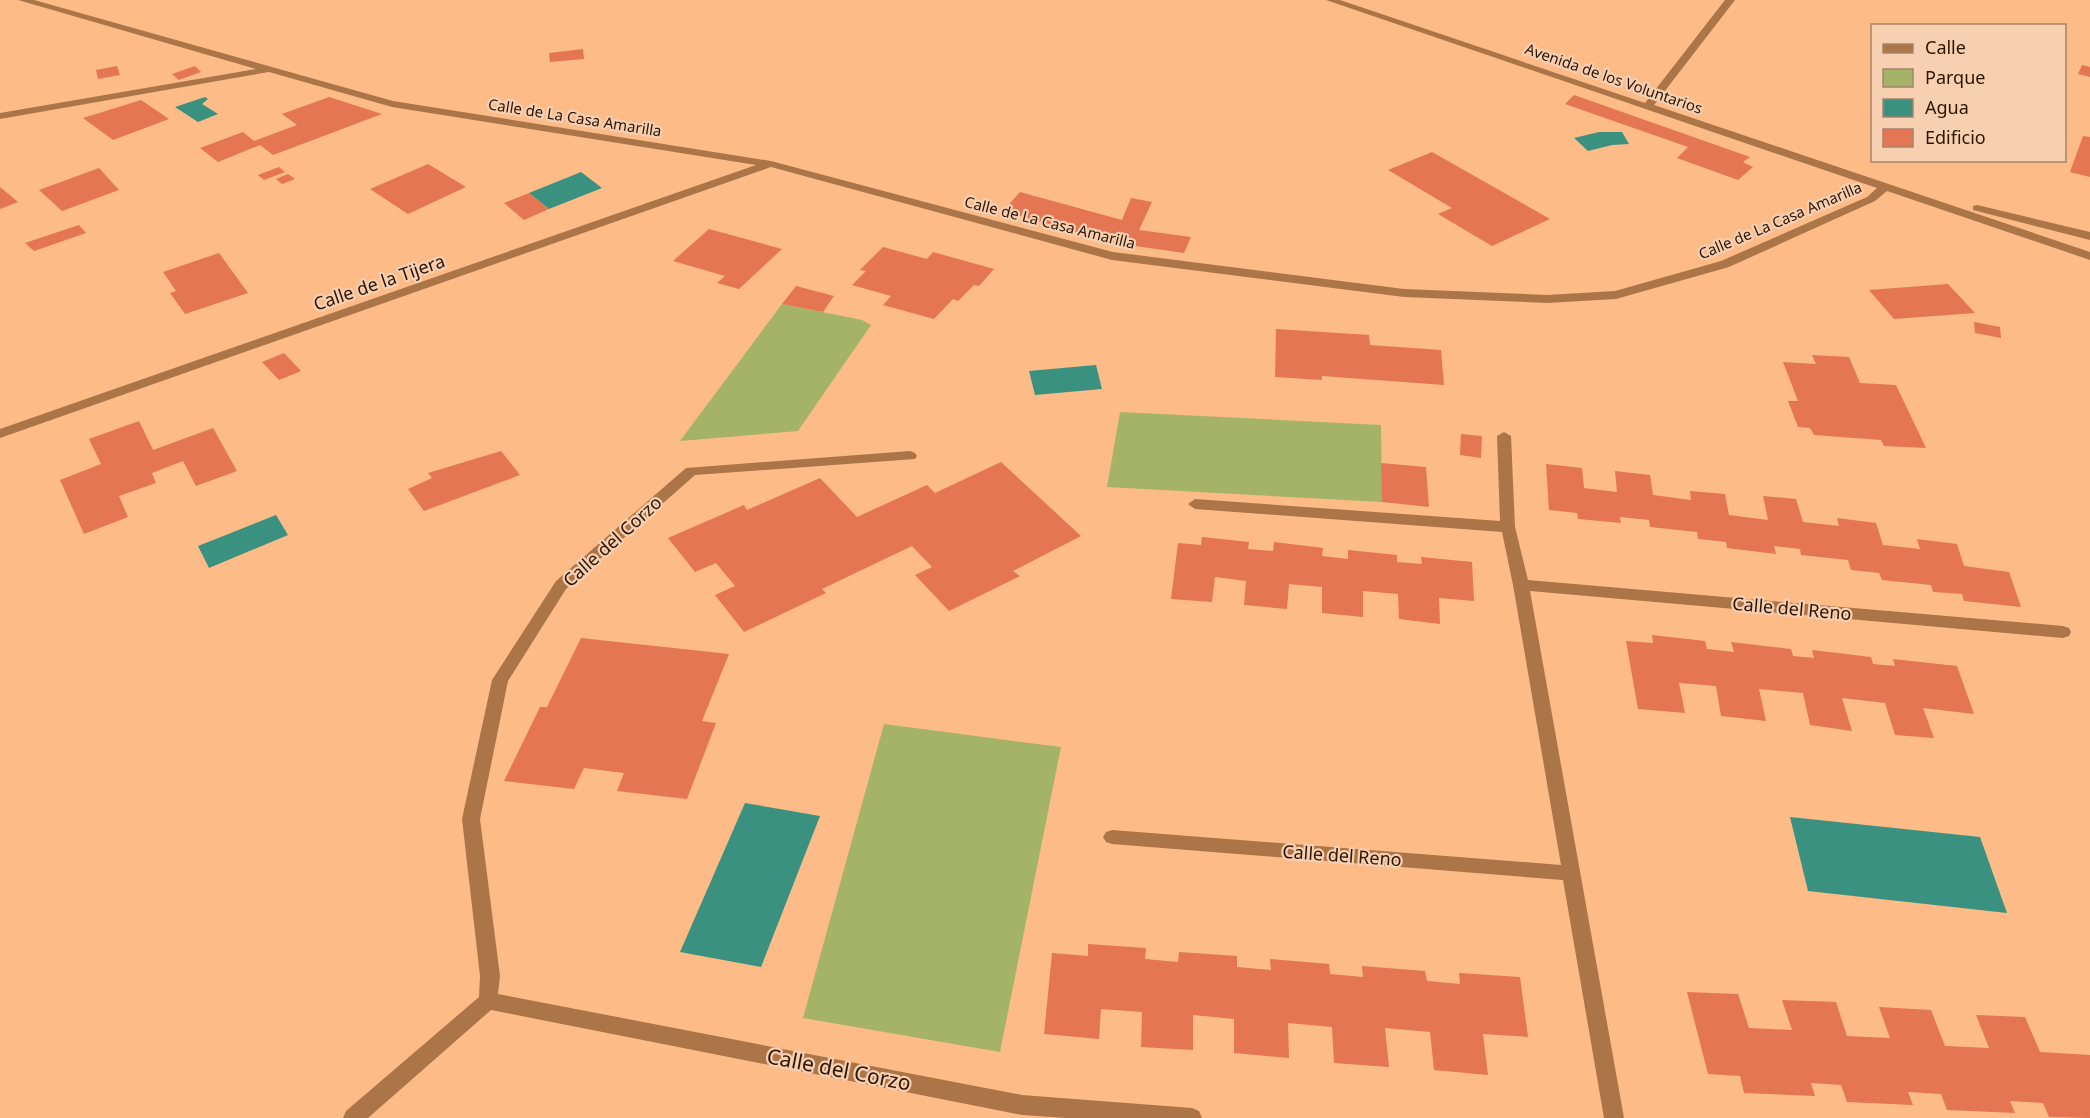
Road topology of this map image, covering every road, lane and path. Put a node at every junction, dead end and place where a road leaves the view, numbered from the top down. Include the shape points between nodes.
1 (23, 0) edge
2 (1331, 0) edge
3 (1730, 0) edge
4 (269, 69) junction
5 (1649, 105) junction
6 (0, 116) edge
7 (771, 164) junction
8 (1887, 186) junction
9 (2090, 236) edge
10 (2090, 256) edge
11 (0, 434) edge
12 (1504, 436) dead end
13 (910, 456) dead end
14 (1195, 504) dead end
15 (1508, 527) junction
16 (1521, 585) junction
17 (2063, 632) dead end
18 (1112, 837) dead end
19 (1572, 873) junction
20 (488, 1001) junction
21 (353, 1118) edge
22 (1192, 1118) edge
23 (1614, 1118) edge

1 - 4 street, Calle de La Casa Amarilla
2 - 5 street, Avenida de los Voluntarios
3 - 5 street
4 - 6 street, Calle de La Casa Amarilla
4 - 7 street, Calle de La Casa Amarilla via 392,104
5 - 8 street, Avenida de los Voluntarios
7 - 8 street, Calle de La Casa Amarilla via 1112,256 1404,293 1547,299 1616,295 1725,264 1871,199
7 - 11 street, Calle de la Tijera
8 - 9 street, Avenida de los Voluntarios
8 - 10 street, Avenida de los Voluntarios
12 - 15 street
13 - 20 street, Calle del Corzo via 691,471 561,585 500,680 471,819 490,976
14 - 15 street
15 - 16 street
16 - 17 street, Calle del Reno
16 - 19 street
18 - 19 street, Calle del Reno
19 - 23 street
20 - 21 street
20 - 22 street, Calle del Corzo via 1022,1105

